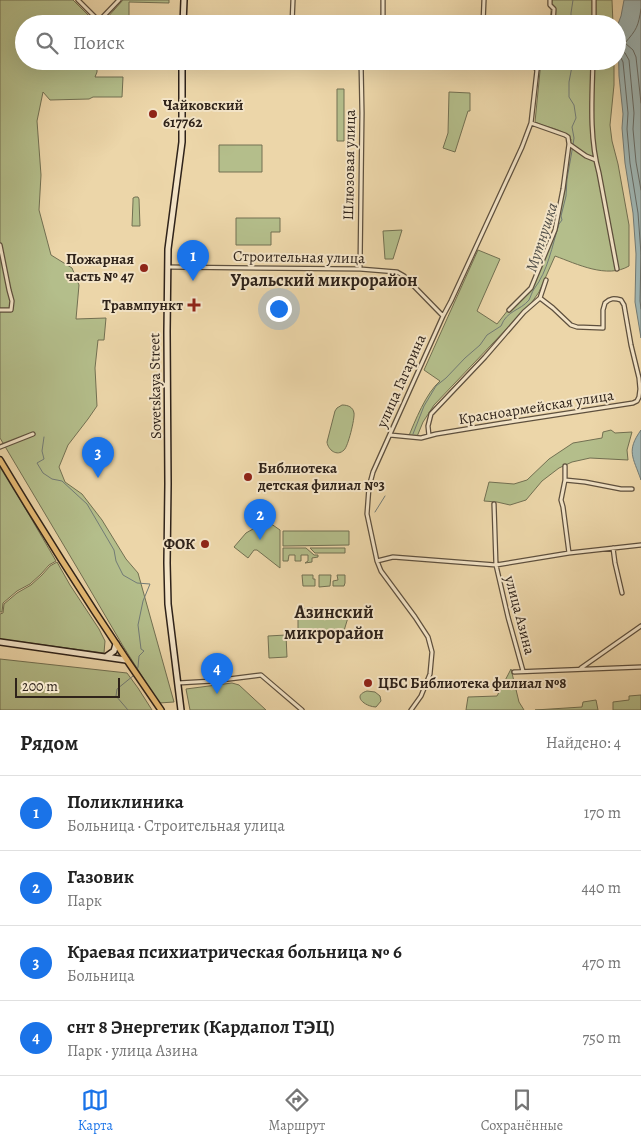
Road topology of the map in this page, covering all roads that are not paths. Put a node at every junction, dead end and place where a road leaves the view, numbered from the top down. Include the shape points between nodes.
1 (78, 0) edge
2 (119, 0) edge
3 (184, 0) edge
4 (293, 0) edge
5 (382, 0) edge
6 (484, 0) edge
7 (550, 0) edge
8 (594, 0) edge
9 (94, 15) edge
10 (107, 15) edge
11 (183, 15) edge
12 (292, 15) edge
13 (383, 15) edge
14 (483, 15) edge
15 (554, 15) edge
16 (594, 15) edge
17 (182, 70) edge
18 (361, 70) edge
19 (537, 70) edge
20 (593, 70) edge
21 (530, 123) junction
22 (569, 144) junction
23 (596, 160) junction
24 (0, 245) edge
25 (168, 267) junction
26 (360, 269) junction
27 (618, 269) dead end
28 (546, 280) dead end
29 (540, 298) junction
30 (0, 310) edge
31 (509, 310) dead end
32 (443, 316) junction
33 (33, 434) dead end
34 (390, 435) junction
35 (429, 436) junction
36 (0, 446) edge
37 (0, 460) edge
38 (565, 466) dead end
39 (565, 480) junction
40 (632, 489) dead end
41 (494, 504) dead end
42 (641, 545) edge
43 (613, 548) junction
44 (569, 554) junction
45 (377, 561) junction
46 (496, 565) junction
47 (622, 594) dead end
48 (641, 626) edge
49 (0, 642) edge
50 (116, 644) junction
51 (107, 656) junction
52 (126, 660) junction
53 (641, 667) edge
54 (580, 669) junction
55 (523, 671) junction
56 (514, 672) dead end
57 (177, 683) junction
58 (161, 710) edge
59 (181, 710) edge
60 (302, 710) edge
61 (411, 710) edge

1 - 9 street
2 - 10 street
3 - 11 main road
4 - 12 street
5 - 13 street
6 - 14 street
7 - 15 street
8 - 16 street
17 - 25 main road, Sovetskaya Street via 182,142 168,242
18 - 26 street, Шлюзовая улица
19 - 21 street, улица Гагарина
20 - 23 street via 592,136
21 - 22 street via 565,135
21 - 32 street, улица Гагарина via 522,147
22 - 23 street
22 - 31 street via 555,230 532,288
23 - 27 street
24 - 30 street via 12,301 11,310
25 - 26 street, Строительная улица
25 - 57 main road, Sovetskaya Street via 167,582
26 - 32 street, Строительная улица via 397,272
28 - 29 street, Красноармейская улица
29 - 35 street, Красноармейская улица via 431,414
29 - 35 street, Красноармейская улица via 571,325 603,328 604,303 615,298 621,300 639,378 637,401
32 - 34 street, улица Гагарина
33 - 36 street
34 - 35 street
34 - 45 street, улица Гагарина via 369,487 367,514
37 - 50 main road
38 - 39 street
39 - 40 street
39 - 44 street via 562,500
41 - 46 street, улица Азина
42 - 43 street
43 - 44 street
43 - 47 street
44 - 46 street
45 - 46 street via 392,557
45 - 61 street, улица Гагарина via 416,617 428,637 432,652 430,674
46 - 55 street, улица Азина
48 - 54 street
49 - 51 main road
50 - 51 main road via 114,651
50 - 52 main road
51 - 52 main road
52 - 58 main road
53 - 54 street, улица Азина
54 - 55 street, улица Азина
55 - 56 street, улица Азина
57 - 59 main road, Sovetskaya Street
57 - 60 street via 261,675

